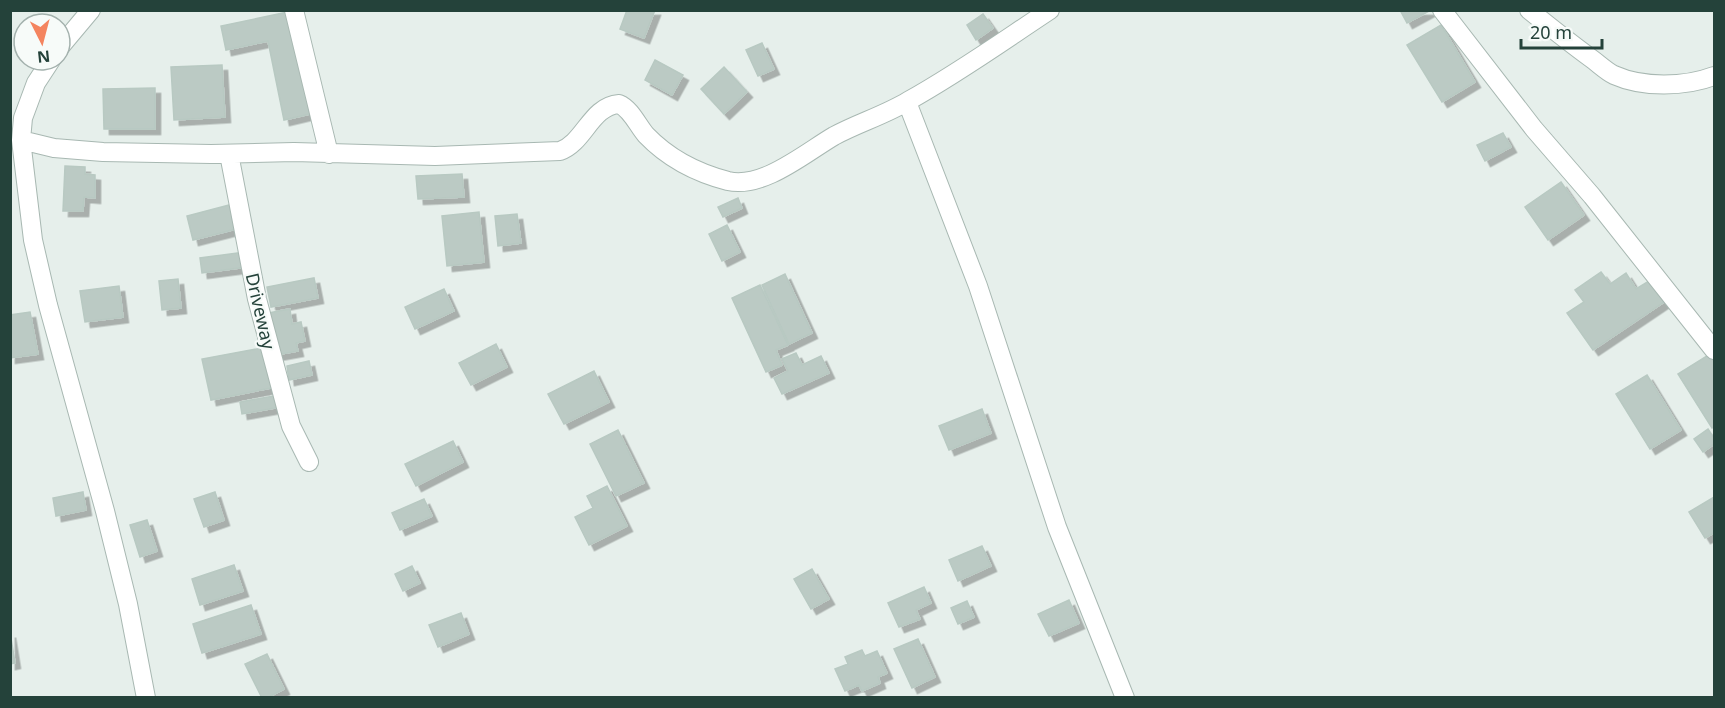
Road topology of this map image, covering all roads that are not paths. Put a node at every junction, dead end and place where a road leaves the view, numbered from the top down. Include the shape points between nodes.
1 (91, 10) edge
2 (294, 10) edge
3 (1050, 10) edge
4 (1442, 10) edge
5 (1529, 10) edge
6 (72, 33) edge
7 (43, 72) edge
8 (1714, 76) edge
9 (907, 102) junction
10 (21, 140) junction
11 (229, 154) junction
12 (329, 154) junction
13 (1714, 350) edge
14 (309, 462) dead end
15 (146, 698) edge
16 (1125, 698) edge

1 - 6 street
2 - 12 street
3 - 9 street
4 - 13 street
5 - 8 street via 1614,75 1643,83 1673,84
7 - 10 street via 23,118
9 - 12 street via 836,135 761,178 746,182 729,181 671,157 620,104 600,113 574,143 560,151 435,156
9 - 16 street via 978,286 1057,527
10 - 11 street via 103,153
10 - 15 street via 33,240 123,584
11 - 12 street
11 - 14 street, Driveway via 256,299 291,426

